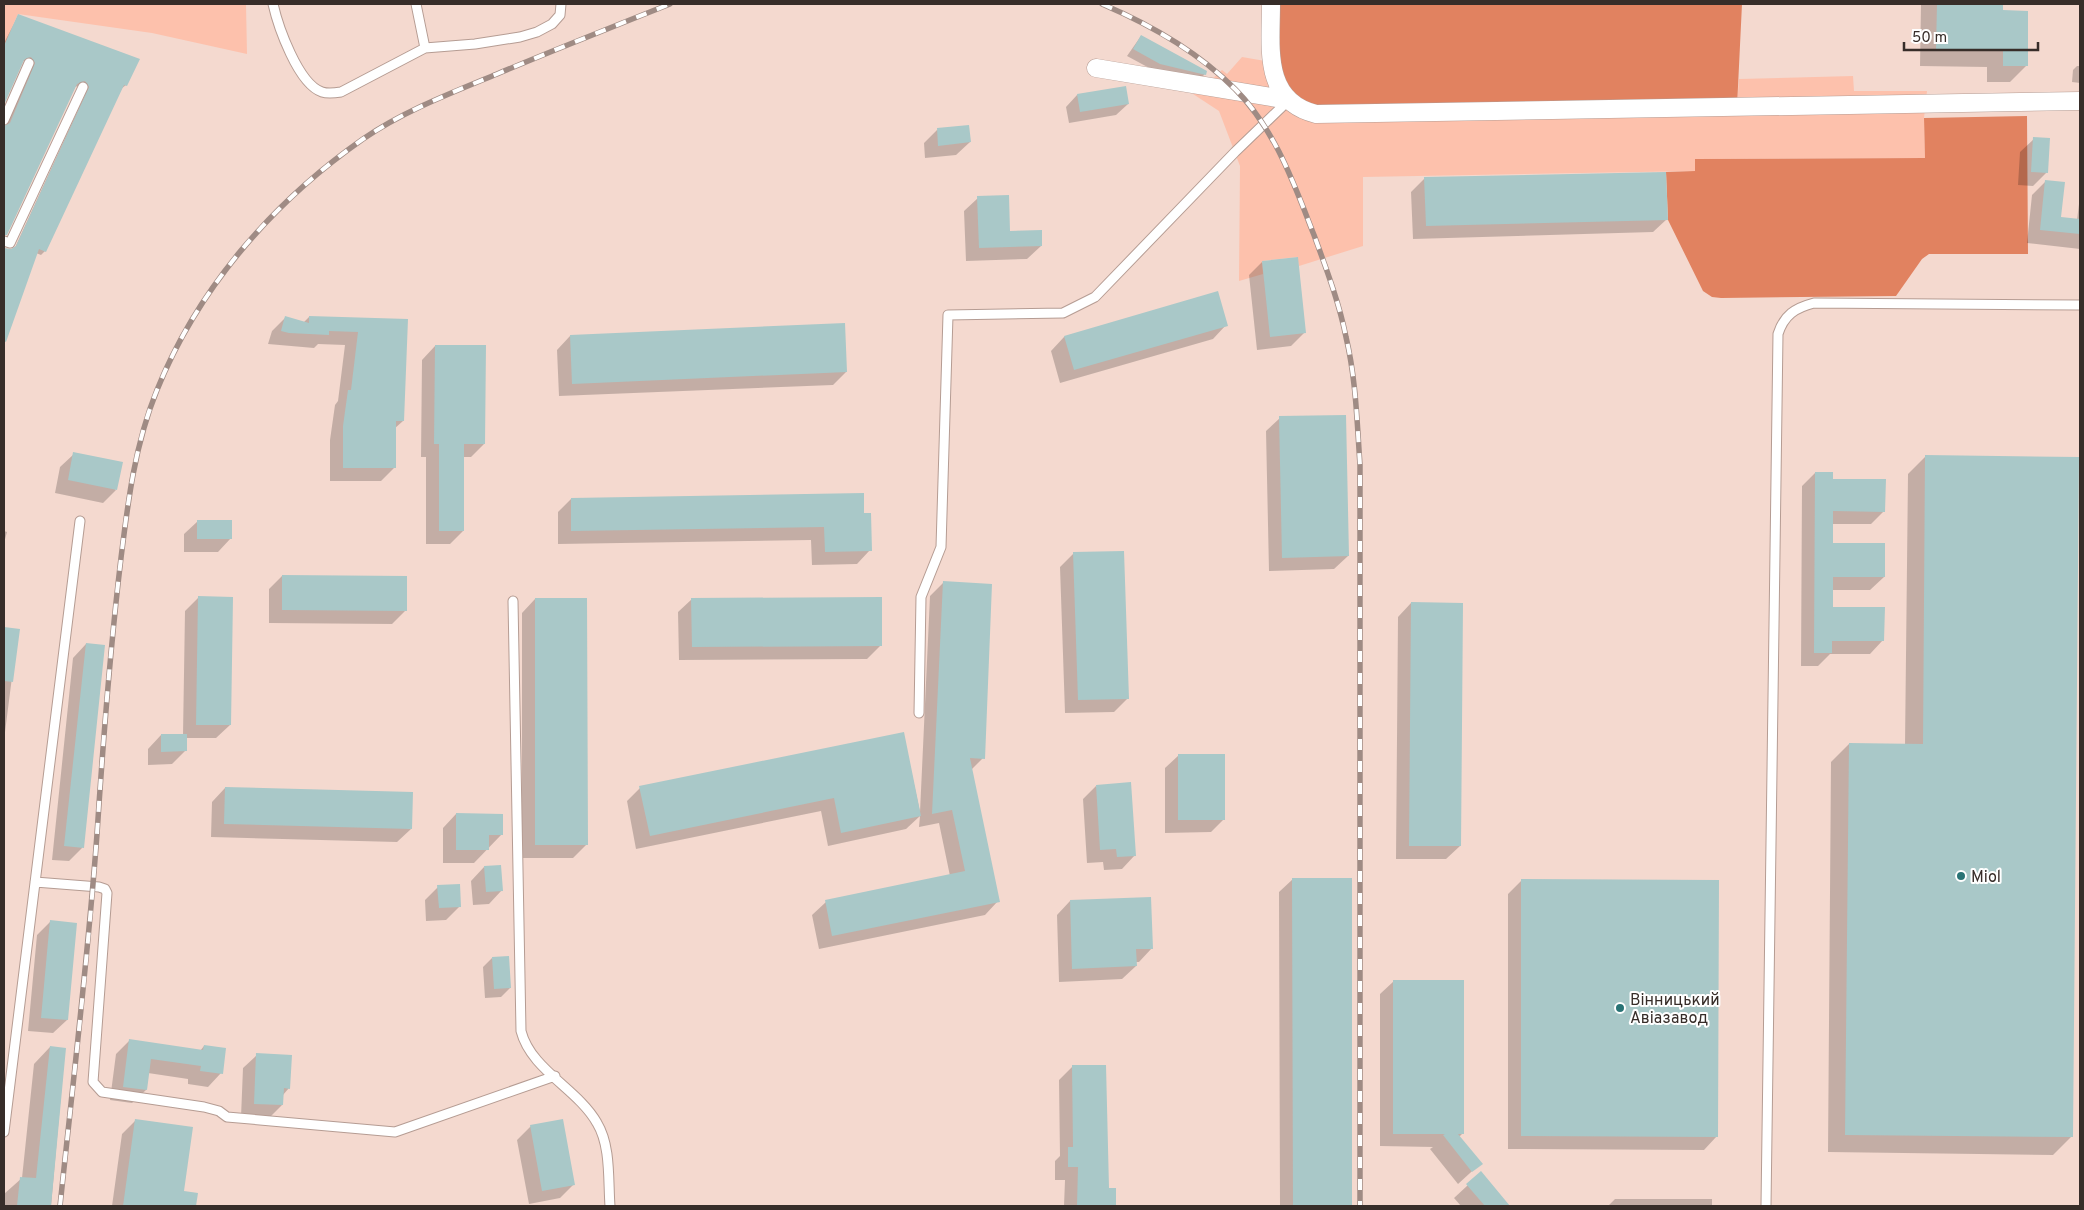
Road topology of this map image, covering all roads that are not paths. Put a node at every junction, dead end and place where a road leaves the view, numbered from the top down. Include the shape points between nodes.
1 (274, 4) edge
2 (416, 4) edge
3 (561, 4) edge
4 (1271, 4) edge
5 (425, 48) junction
6 (29, 63) dead end
7 (1096, 68) dead end
8 (83, 87) dead end
9 (1289, 100) junction
10 (2080, 101) edge
11 (4, 120) edge
12 (4, 241) edge
13 (2080, 305) edge
14 (80, 521) dead end
15 (513, 601) dead end
16 (919, 713) dead end
17 (35, 882) junction
18 (554, 1076) junction
19 (4, 1132) edge
20 (610, 1206) edge
21 (1766, 1206) edge

1 - 5 lane via 276,18 293,56 307,81 320,91 341,92
2 - 5 lane
3 - 5 lane via 560,15 537,32 474,44
4 - 9 street via 1271,62 1277,83
6 - 11 lane
7 - 9 street
8 - 12 lane via 10,243
9 - 10 street via 1304,111 1328,115
9 - 16 lane via 1095,297 1063,313 948,314 941,547 921,597
13 - 21 lane via 1814,303 1800,307 1781,323 1778,334
14 - 17 lane
15 - 18 lane via 520,1023 528,1050
17 - 18 lane via 99,886 107,893 93,1082 102,1092 204,1106 227,1117 395,1132
17 - 19 lane
18 - 20 lane via 590,1112 602,1133

